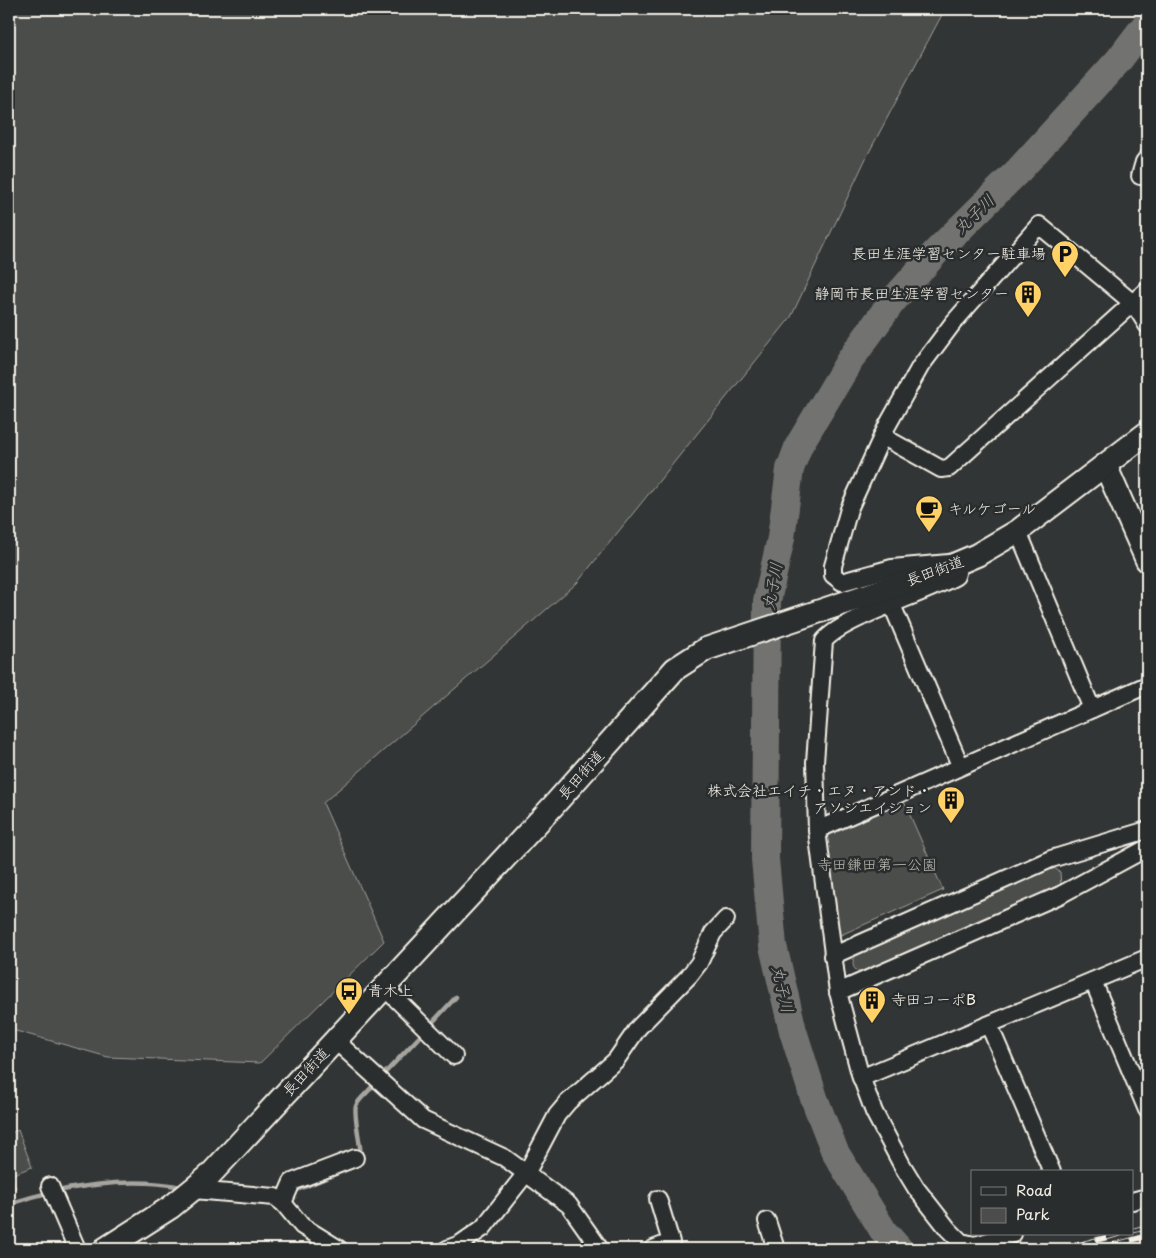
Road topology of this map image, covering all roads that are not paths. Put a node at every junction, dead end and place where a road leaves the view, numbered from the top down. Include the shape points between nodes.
1 (1147, 158) edge
2 (1140, 176) dead end
3 (1147, 290) edge
4 (1134, 304) junction
5 (1147, 325) edge
6 (1147, 433) edge
7 (882, 436) junction
8 (1106, 467) junction
9 (1018, 531) junction
10 (1147, 560) edge
11 (960, 562) junction
12 (892, 605) junction
13 (1147, 685) edge
14 (1092, 709) junction
15 (960, 765) junction
16 (817, 830) junction
17 (1147, 830) edge
18 (1147, 848) edge
19 (726, 919) dead end
20 (832, 956) junction
21 (1147, 958) edge
22 (1093, 981) junction
23 (385, 988) junction
24 (838, 992) junction
25 (989, 1025) junction
26 (336, 1040) junction
27 (454, 1056) dead end
28 (861, 1078) junction
29 (1147, 1110) edge
30 (355, 1158) dead end
31 (1051, 1170) edge
32 (527, 1172) junction
33 (194, 1190) junction
34 (53, 1192) dead end
35 (1147, 1197) edge
36 (658, 1199) dead end
37 (1134, 1201) edge
38 (283, 1203) junction
39 (767, 1220) dead end
40 (1008, 1236) edge
41 (976, 1247) edge
42 (77, 1249) edge
43 (105, 1249) edge
44 (339, 1249) edge
45 (447, 1249) edge
46 (600, 1249) edge
47 (654, 1249) edge
48 (776, 1249) edge

1 - 2 street
3 - 4 street
4 - 5 street
4 - 7 street via 949,468 941,469
4 - 7 street via 1039,225 920,367
6 - 8 main road, 長田街道
7 - 11 street via 849,509 833,575 842,582 892,568
8 - 9 main road, 長田街道
8 - 10 main road
9 - 11 main road, 長田街道
9 - 14 street
11 - 12 street via 956,576
11 - 23 main road, 長田街道 via 706,649 675,669
12 - 15 street
12 - 16 street via 840,627 824,641 815,762
13 - 14 street
14 - 15 street
15 - 16 street
16 - 20 street
17 - 20 street via 1051,859
18 - 24 street via 1060,895
19 - 32 street via 713,933 689,976 638,1028 616,1060 562,1108
20 - 24 street
21 - 22 street
22 - 25 street
22 - 29 street
23 - 26 main road, 長田街道
23 - 27 street
24 - 28 street
25 - 28 street
25 - 31 street
26 - 32 street via 422,1120 505,1158
26 - 33 main road, 長田街道
28 - 41 street via 874,1112 916,1188 961,1242
30 - 38 street via 292,1182
32 - 45 street via 483,1228
32 - 46 street via 569,1205
33 - 38 street via 274,1197
33 - 43 main road, 長田街道
34 - 42 street
35 - 37 street
36 - 47 street via 671,1242
38 - 44 street via 302,1226
39 - 48 street
40 - 41 street

